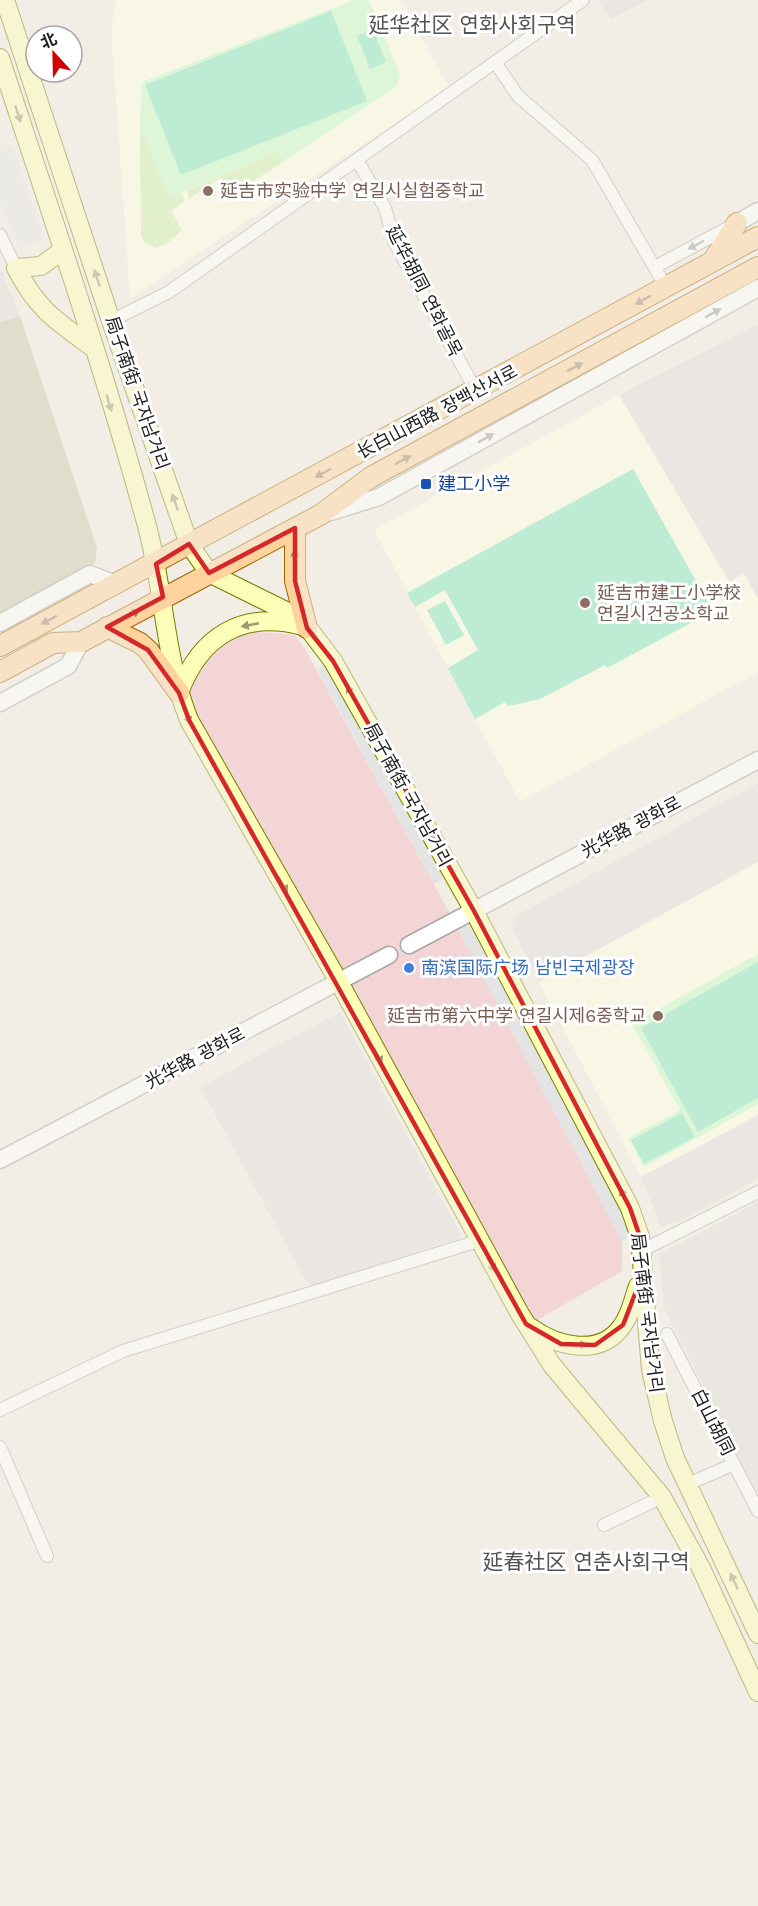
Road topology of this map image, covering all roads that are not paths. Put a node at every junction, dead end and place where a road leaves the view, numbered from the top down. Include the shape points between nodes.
1 (4, 0) edge
2 (584, 0) edge
3 (0, 58) edge
4 (495, 62) junction
5 (357, 159) junction
6 (758, 211) edge
7 (736, 223) junction
8 (0, 235) edge
9 (758, 237) edge
10 (63, 250) junction
11 (712, 262) junction
12 (16, 267) junction
13 (655, 267) junction
14 (756, 282) edge
15 (666, 287) junction
16 (111, 321) junction
17 (92, 347) junction
18 (476, 391) junction
19 (295, 528) junction
20 (189, 544) junction
21 (156, 564) junction
22 (209, 573) junction
23 (116, 584) junction
24 (163, 597) junction
25 (0, 623) edge
26 (107, 627) junction
27 (307, 628) junction
28 (81, 642) junction
29 (0, 646) edge
30 (0, 672) edge
31 (178, 693) junction
32 (0, 703) edge
33 (758, 760) edge
34 (474, 910) junction
35 (409, 945) dead end
36 (389, 956) dead end
37 (339, 982) junction
38 (0, 1160) edge
39 (758, 1192) edge
40 (478, 1241) junction
41 (641, 1251) junction
42 (642, 1276) junction
43 (526, 1324) junction
44 (667, 1334) dead end
45 (0, 1410) edge
46 (0, 1447) edge
47 (734, 1464) junction
48 (688, 1484) junction
49 (662, 1497) junction
50 (758, 1511) edge
51 (604, 1525) dead end
52 (47, 1556) dead end
53 (758, 1634) edge
54 (758, 1692) edge

16 -> 1 main road, 局子南街 국자남거리
2 - 4 street
3 -> 10 main road, 局子南街 국자남거리
4 - 5 street
4 - 13 street via 518,96 592,160
5 - 16 street via 169,292
5 - 18 street, 延华胡同 연화골목 via 384,208 394,241
6 - 7 street
7 - 11 main road
7 -> 13 street
8 - 12 street
9 - 11 main road, 长白山西路 장백산서로
10 - 12 main road via 41,266
10 - 17 main road, 局子南街 국자남거리
11 - 15 main road, 长白山西路 장백산서로
12 - 17 main road via 29,294 48,316
13 - 15 street
19 -> 14 main road, 长白山西路 장백산서로 via 320,515 371,477
15 -> 18 main road, 长白山西路 장백산서로
20 -> 16 main road, 局子南街 국자남거리
17 -> 21 main road, 局子南街 국자남거리
18 -> 20 main road, 长白山西路 장백산서로
19 - 22 main road, 长白山西路 장백산서로
27 -> 19 main road via 296,580
20 - 21 main road, 长白山西路 장백산서로
20 - 22 main road, 局子南街 국자남거리
21 - 23 main road, 长白山西路 장백산서로
21 - 24 main road, 局子南街 국자남거리
22 - 24 main road, 长白山西路 장백산서로
22 - 27 main road, 局子南街 국자남거리 via 294,615
23 - 25 street via 90,574
23 -> 29 main road, 长白山西路 장백산서로
26 -> 24 main road, 长白山西路 장백산서로
24 - 31 main road, 局子南街 국자남거리
26 - 28 main road, 长白山西路 장백산서로
26 - 31 main road via 148,650
27 -> 31 main road via 278,622 257,623 222,634 195,657
34 -> 27 main road, 局子南街 국자남거리 via 333,661
28 - 30 main road, 长白山西路 장백산서로 via 53,643
28 - 32 street, 长白山西路 장백산서로 via 68,666
31 -> 37 main road, 局子南街 국자남거리 via 189,720
33 - 34 street, 光华路 광화로
34 - 35 street, 光华路 광화로
41 -> 34 main road, 局子南街 국자남거리 via 630,1208
36 - 37 street, 光华路 광화로
37 - 38 street, 光华路 광화로
37 -> 40 main road, 局子南街 국자남거리
39 - 41 street
40 -> 43 main road, 局子南街 국자남거리
40 - 45 street via 123,1351
41 - 42 main road, 局子南街 국자남거리
43 -> 42 main road via 561,1344 584,1346 604,1341 623,1325
42 - 48 main road, 局子南街 국자남거리 via 651,1370 663,1422
43 - 49 main road, 局子南街 국자남거리 via 568,1385
44 - 47 street, 白山胡同
46 - 52 street
47 - 48 street
47 - 50 street, 白山胡同
53 -> 48 main road, 局子南街 국자남거리
49 - 51 street
49 - 54 main road, 局子南街 국자남거리 via 701,1568

